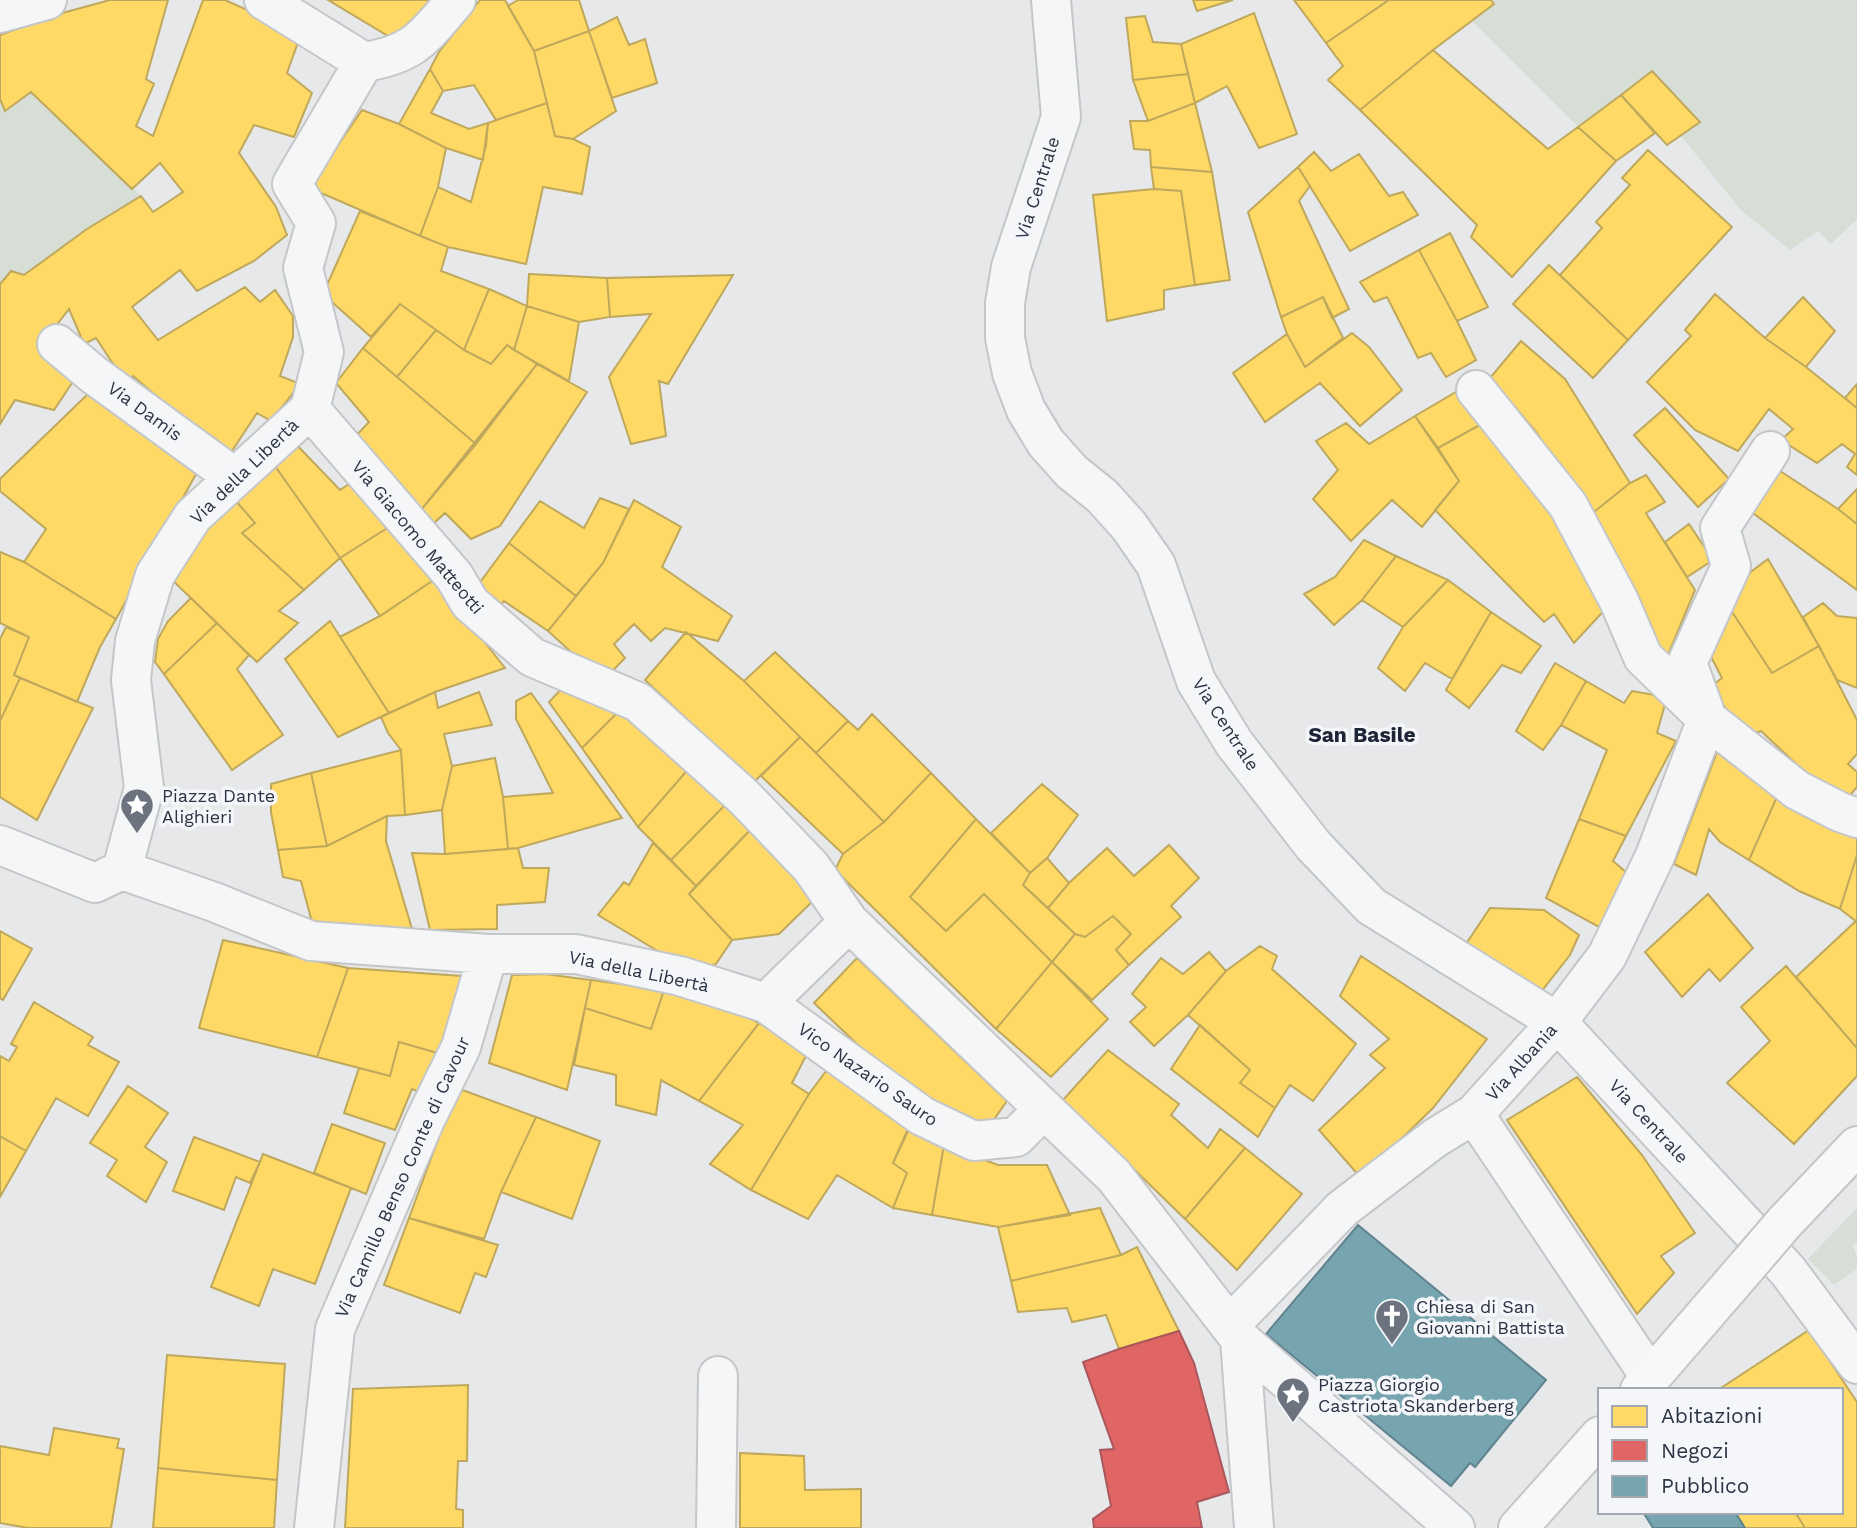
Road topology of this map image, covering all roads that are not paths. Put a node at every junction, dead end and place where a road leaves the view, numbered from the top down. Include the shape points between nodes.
1 (47, 0) edge
2 (264, 0) edge
3 (456, 0) edge
4 (1051, 0) edge
5 (0, 13) edge
6 (364, 62) junction
7 (57, 344) dead end
8 (1476, 390) dead end
9 (310, 409) junction
10 (1770, 452) dead end
11 (234, 477) junction
12 (1707, 719) junction
13 (1857, 818) edge
14 (0, 845) edge
15 (122, 870) junction
16 (849, 922) junction
17 (488, 954) junction
18 (766, 1003) junction
19 (1557, 1022) junction
20 (1044, 1109) junction
21 (1474, 1114) junction
22 (1857, 1146) edge
23 (1235, 1332) junction
24 (1857, 1364) edge
25 (718, 1376) dead end
26 (1645, 1384) edge
27 (1598, 1438) edge
28 (314, 1528) edge
29 (716, 1528) edge
30 (1254, 1528) edge
31 (1455, 1528) edge
32 (1518, 1528) edge

1 - 5 street
2 - 6 street
3 - 6 street via 419,43 388,58
4 - 19 street, Via Centrale via 1061,117 1011,267 1005,303 1007,350 1026,410 1046,443 1102,496 1156,565 1196,681 1234,743 1313,845 1371,906
6 - 9 street, Via della Libertà via 292,184 316,223 303,268 324,352
7 - 11 street, Via Damis
8 - 12 street via 1567,505 1619,601 1643,657
9 - 11 street, Via della Libertà
9 - 16 street, Via Giacomo Matteotti via 454,576 470,603 532,657 638,702 744,797 811,867
10 - 12 street via 1720,527 1731,566 1687,663
11 - 15 street, Via della Libertà via 193,516 155,575 135,640 131,680 144,788
12 - 13 street via 1797,790
12 - 19 street, Via Albania via 1655,856 1607,956
14 - 15 street via 95,883
15 - 17 street, Via della Libertà via 311,941
16 - 18 street
16 - 20 street, Via Giacomo Matteotti
17 - 18 street, Via della Libertà via 576,954 680,976
17 - 28 street, Via Camillo Benso Conte di Cavour via 461,1047 335,1329
18 - 20 street, Vico Nazario Sauro via 922,1116 974,1142 1016,1138
19 - 21 street, Via Albania
19 - 24 street, Via Centrale via 1788,1271
20 - 23 street, Via Giacomo Matteotti via 1114,1176
21 - 23 street, Via Albania via 1342,1209
21 - 26 street
22 - 26 street, bridge
23 - 30 street
23 - 31 street, Via Giacomo Matteotti
25 - 29 street
27 - 32 street

